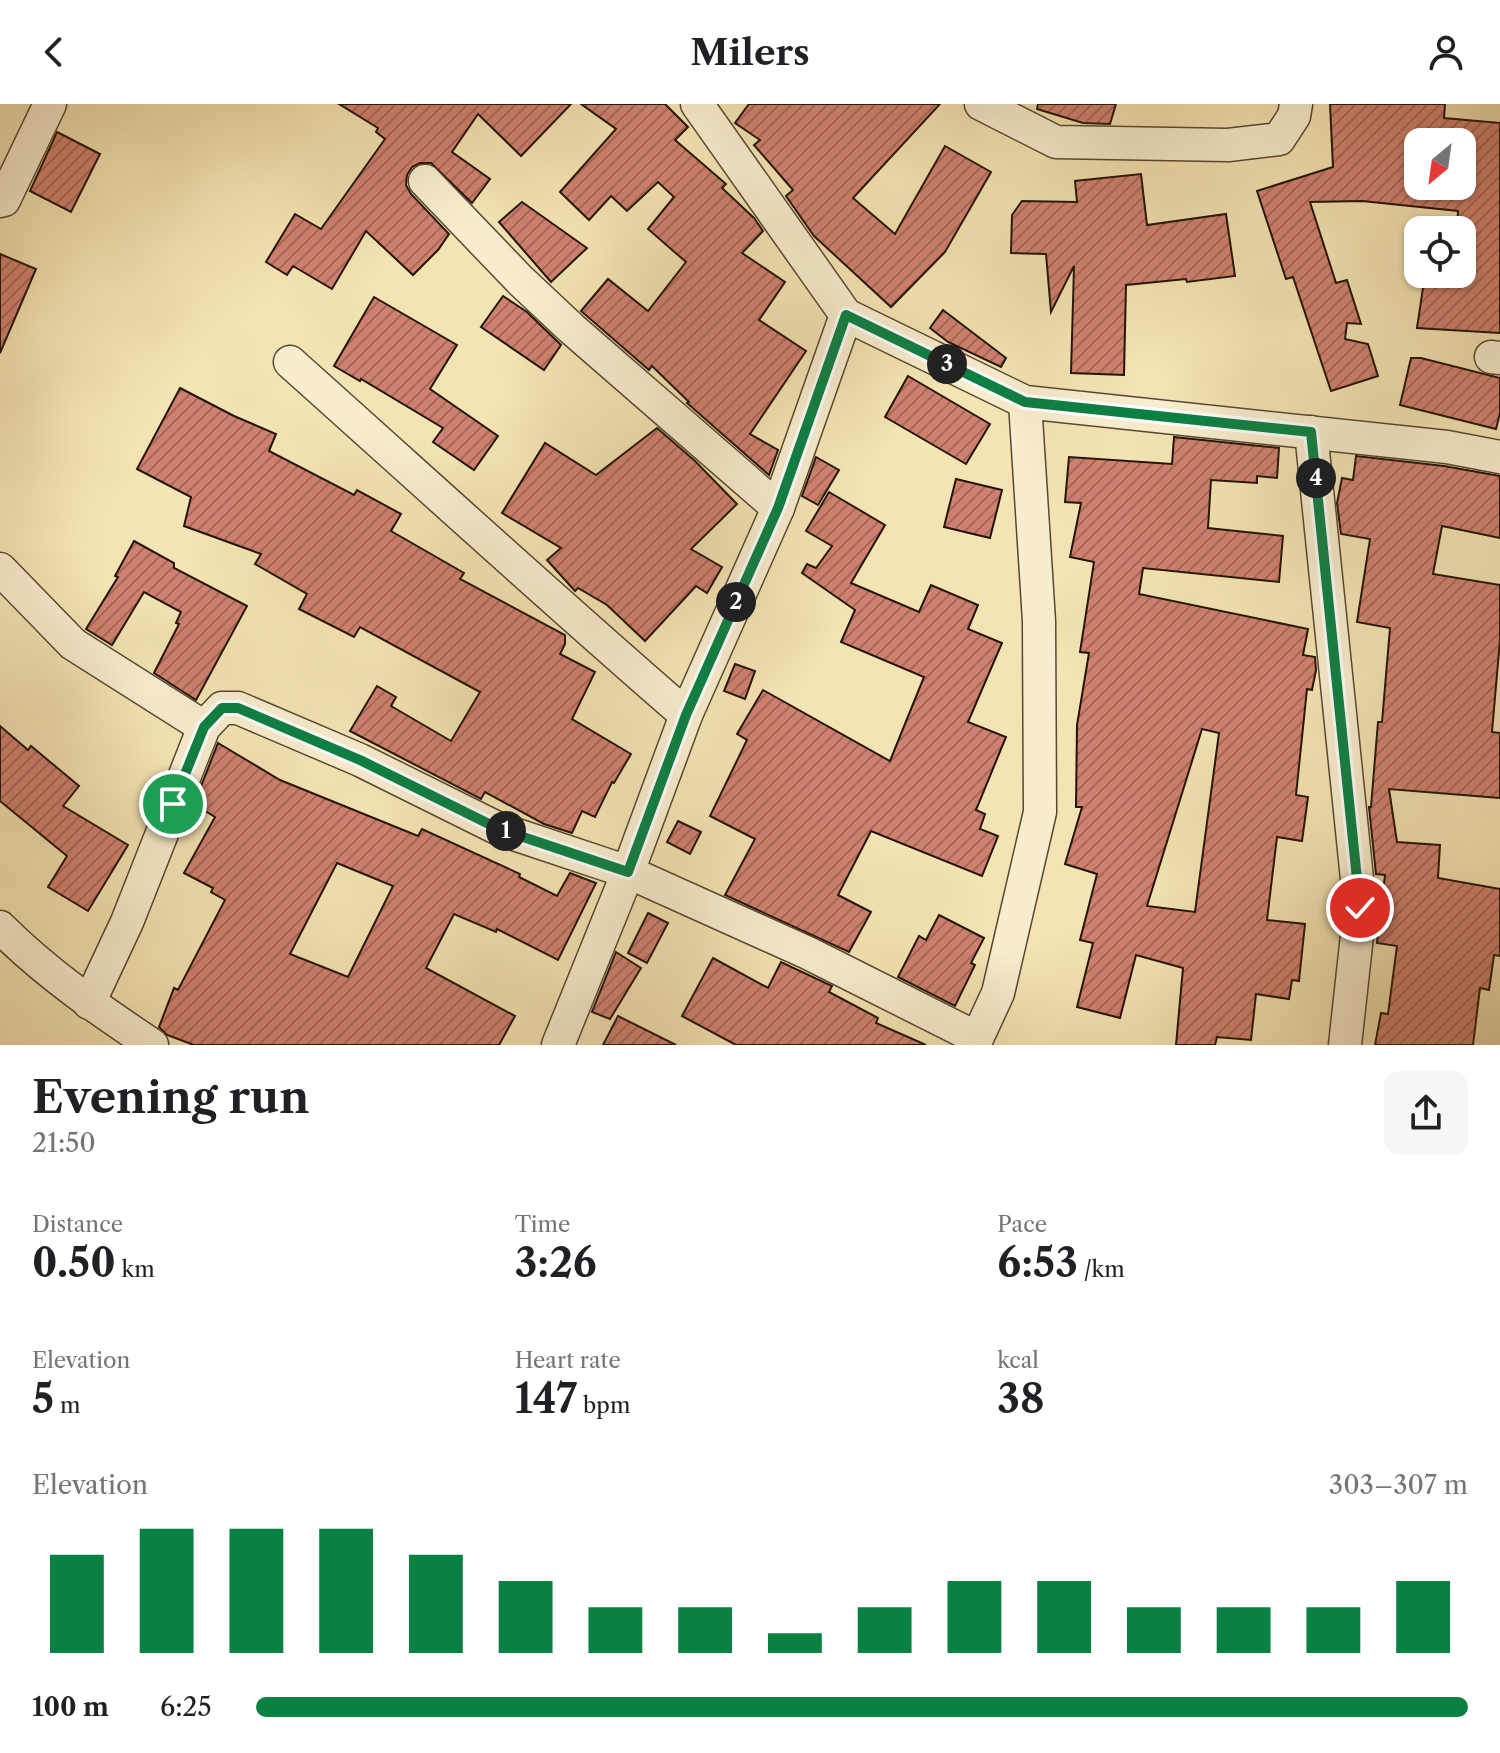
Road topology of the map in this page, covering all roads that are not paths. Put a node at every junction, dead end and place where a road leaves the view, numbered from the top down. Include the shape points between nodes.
1 (50, 104) edge
2 (697, 104) edge
3 (981, 104) edge
4 (1296, 104) edge
5 (425, 181) dead end
6 (0, 201) edge
7 (846, 315) junction
8 (290, 362) dead end
9 (1025, 402) junction
10 (1311, 432) junction
11 (1500, 457) edge
12 (778, 508) junction
13 (0, 569) edge
14 (686, 715) junction
15 (204, 727) junction
16 (628, 872) junction
17 (0, 927) edge
18 (89, 1003) junction
19 (976, 1042) edge
20 (152, 1045) edge
21 (558, 1045) edge
22 (1345, 1045) edge

1 - 6 street
2 - 7 street
3 - 4 street via 1056,142 1228,145 1279,139
5 - 12 street via 561,319
7 - 9 street
7 - 12 street
8 - 14 street
9 - 10 street
9 - 19 street via 1039,621 1040,812 998,993
10 - 11 street
10 - 22 street via 1360,908
12 - 14 street
13 - 15 street via 73,644
14 - 16 street
15 - 16 street via 222,708 238,708 360,760 499,829
15 - 18 street
16 - 19 street via 808,953
16 - 21 street
17 - 18 street
18 - 20 street

